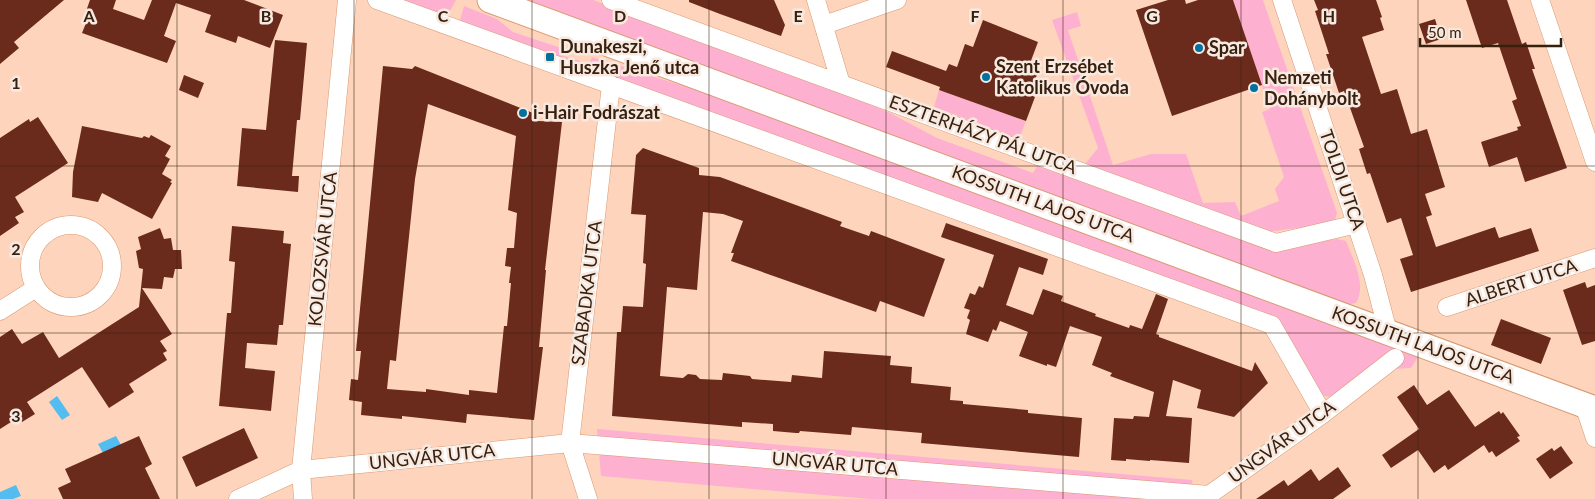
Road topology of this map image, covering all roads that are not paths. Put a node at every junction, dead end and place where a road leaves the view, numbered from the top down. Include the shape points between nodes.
1 (347, 0) edge
2 (377, 0) edge
3 (490, 0) edge
4 (611, 0) edge
5 (816, 0) edge
6 (897, 0) edge
7 (1282, 0) edge
8 (1540, 0) edge
9 (824, 25) junction
10 (841, 84) junction
11 (611, 85) junction
12 (1595, 162) edge
13 (1357, 224) junction
14 (1595, 258) edge
15 (36, 288) junction
16 (1447, 307) dead end
17 (0, 311) edge
18 (1388, 332) junction
19 (1395, 358) dead end
20 (1590, 407) edge
21 (1322, 414) junction
22 (1595, 438) edge
23 (570, 443) junction
24 (301, 470) junction
25 (1210, 497) edge
26 (238, 499) edge
27 (303, 499) edge
28 (588, 499) edge

1 - 24 street, KOLOZSVÁR UTCA
2 - 11 street, KOSSUTH LAJOS UTCA
3 - 18 street, KOSSUTH LAJOS UTCA
4 - 10 street, ESZTERHÁZY PÁL UTCA
5 - 9 street
6 - 9 street
7 - 13 street, TOLDI UTCA
8 - 12 street
9 - 10 street
10 - 13 street, ESZTERHÁZY PÁL UTCA via 1276,243
11 - 21 street, KOSSUTH LAJOS UTCA via 1272,325
11 - 23 street, SZABADKA UTCA
13 - 18 street, TOLDI UTCA
14 - 16 street, ALBERT UTCA
15 - 15 street via 44,298 69,308 95,300 110,279 112,265 110,252 103,240 80,226 53,228 33,248 30,275
15 - 17 street
18 - 20 street, KOSSUTH LAJOS UTCA
19 - 21 street, UNGVÁR UTCA
20 - 22 street
21 - 25 street, UNGVÁR UTCA
23 - 24 street, UNGVÁR UTCA
23 - 25 street, UNGVÁR UTCA
23 - 28 street, SZABADKA UTCA
24 - 26 street, UNGVÁR UTCA
24 - 27 street, KOLOZSVÁR UTCA

